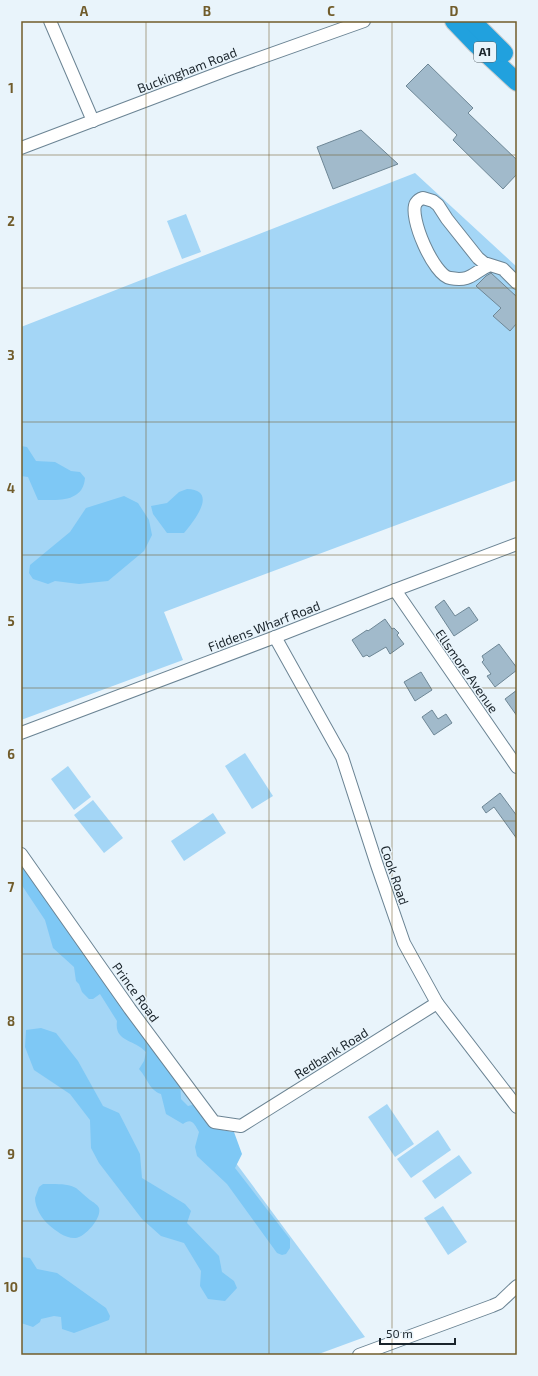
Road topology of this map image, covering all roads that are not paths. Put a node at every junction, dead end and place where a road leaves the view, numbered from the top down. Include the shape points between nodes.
1 (50, 21) edge
2 (364, 21) edge
3 (454, 21) edge
4 (472, 21) edge
5 (517, 65) edge
6 (517, 82) edge
7 (92, 121) junction
8 (21, 148) edge
9 (490, 265) junction
10 (517, 283) edge
11 (517, 544) edge
12 (395, 590) junction
13 (276, 637) junction
14 (21, 733) edge
15 (517, 767) edge
16 (21, 854) edge
17 (437, 1003) junction
18 (517, 1107) edge
19 (241, 1126) joint
20 (517, 1286) edge
21 (359, 1355) edge

1 - 7 street
2 - 7 street, Buckingham Road
3 - 6 highway, A1
4 - 5 highway, A1
7 - 8 street, Buckingham Road
9 - 9 street via 467,278 447,278 443,275 436,268 421,236 414,214 417,201 424,198 438,206 478,258
9 - 10 street via 502,269
11 - 12 street, Fiddens Wharf Road
12 - 13 street, Fiddens Wharf Road
12 - 15 street, Ellsmore Avenue
13 - 14 street, Fiddens Wharf Road
13 - 17 street, Cook Road via 342,757 404,943
16 - 19 street, Prince Road via 130,1009 214,1122
17 - 18 street, Cook Road
17 - 19 street, Redbank Road
20 - 21 street via 499,1303

